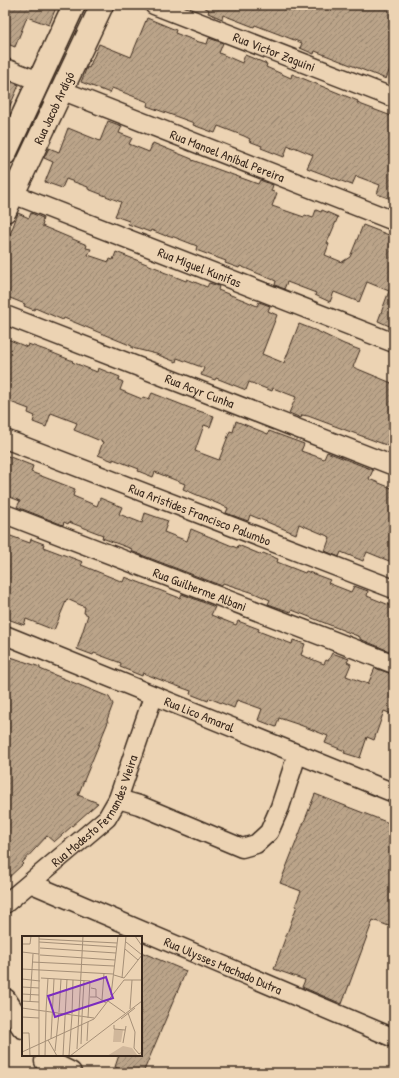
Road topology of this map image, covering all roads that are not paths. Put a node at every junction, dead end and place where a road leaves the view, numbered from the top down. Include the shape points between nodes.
1 (74, 5) edge
2 (102, 5) edge
3 (154, 5) edge
4 (5, 68) edge
5 (39, 82) junction
6 (61, 90) junction
7 (394, 98) edge
8 (5, 154) edge
9 (8, 199) edge
10 (394, 221) edge
11 (5, 315) edge
12 (394, 343) edge
13 (5, 439) edge
14 (394, 466) edge
15 (5, 514) edge
16 (394, 589) edge
17 (5, 635) edge
18 (394, 664) edge
19 (154, 697) junction
20 (294, 764) dead end
21 (394, 793) edge
22 (118, 799) junction
23 (30, 883) junction
24 (5, 904) edge
25 (7, 1004) edge
26 (22, 1026) edge
27 (394, 1038) edge
28 (47, 1063) edge
29 (70, 1073) edge

1 - 5 main road, Rua Jacob Ardigó
2 - 6 main road, Rua Jacob Ardigó
3 - 7 street, Rua Victor Zaguini
4 - 5 street
5 - 8 main road, Rua Jacob Ardigó
6 - 9 main road, Rua Jacob Ardigó
6 - 10 street, Rua Manoel Aníbal Pereira
9 - 12 street, Rua Miguel Kunifas
11 - 14 street, Rua Acyr Cunha
13 - 16 street, Rua Aristides Francisco Palumbo
15 - 18 street, Rua Guilherme Albani
17 - 19 street, Rua Lico Amaral
19 - 21 street, Rua Lico Amaral
19 - 22 street, Rua Modesto Fernandes Vieira
20 - 22 street via 269,832 256,844 242,848 139,805
22 - 23 street, Rua Modesto Fernandes Vieira via 107,818
23 - 24 street, Rua Modesto Fernandes Vieira
23 - 27 street, Rua Ulysses Machado Dutra
25 - 26 main road
28 - 29 main road

